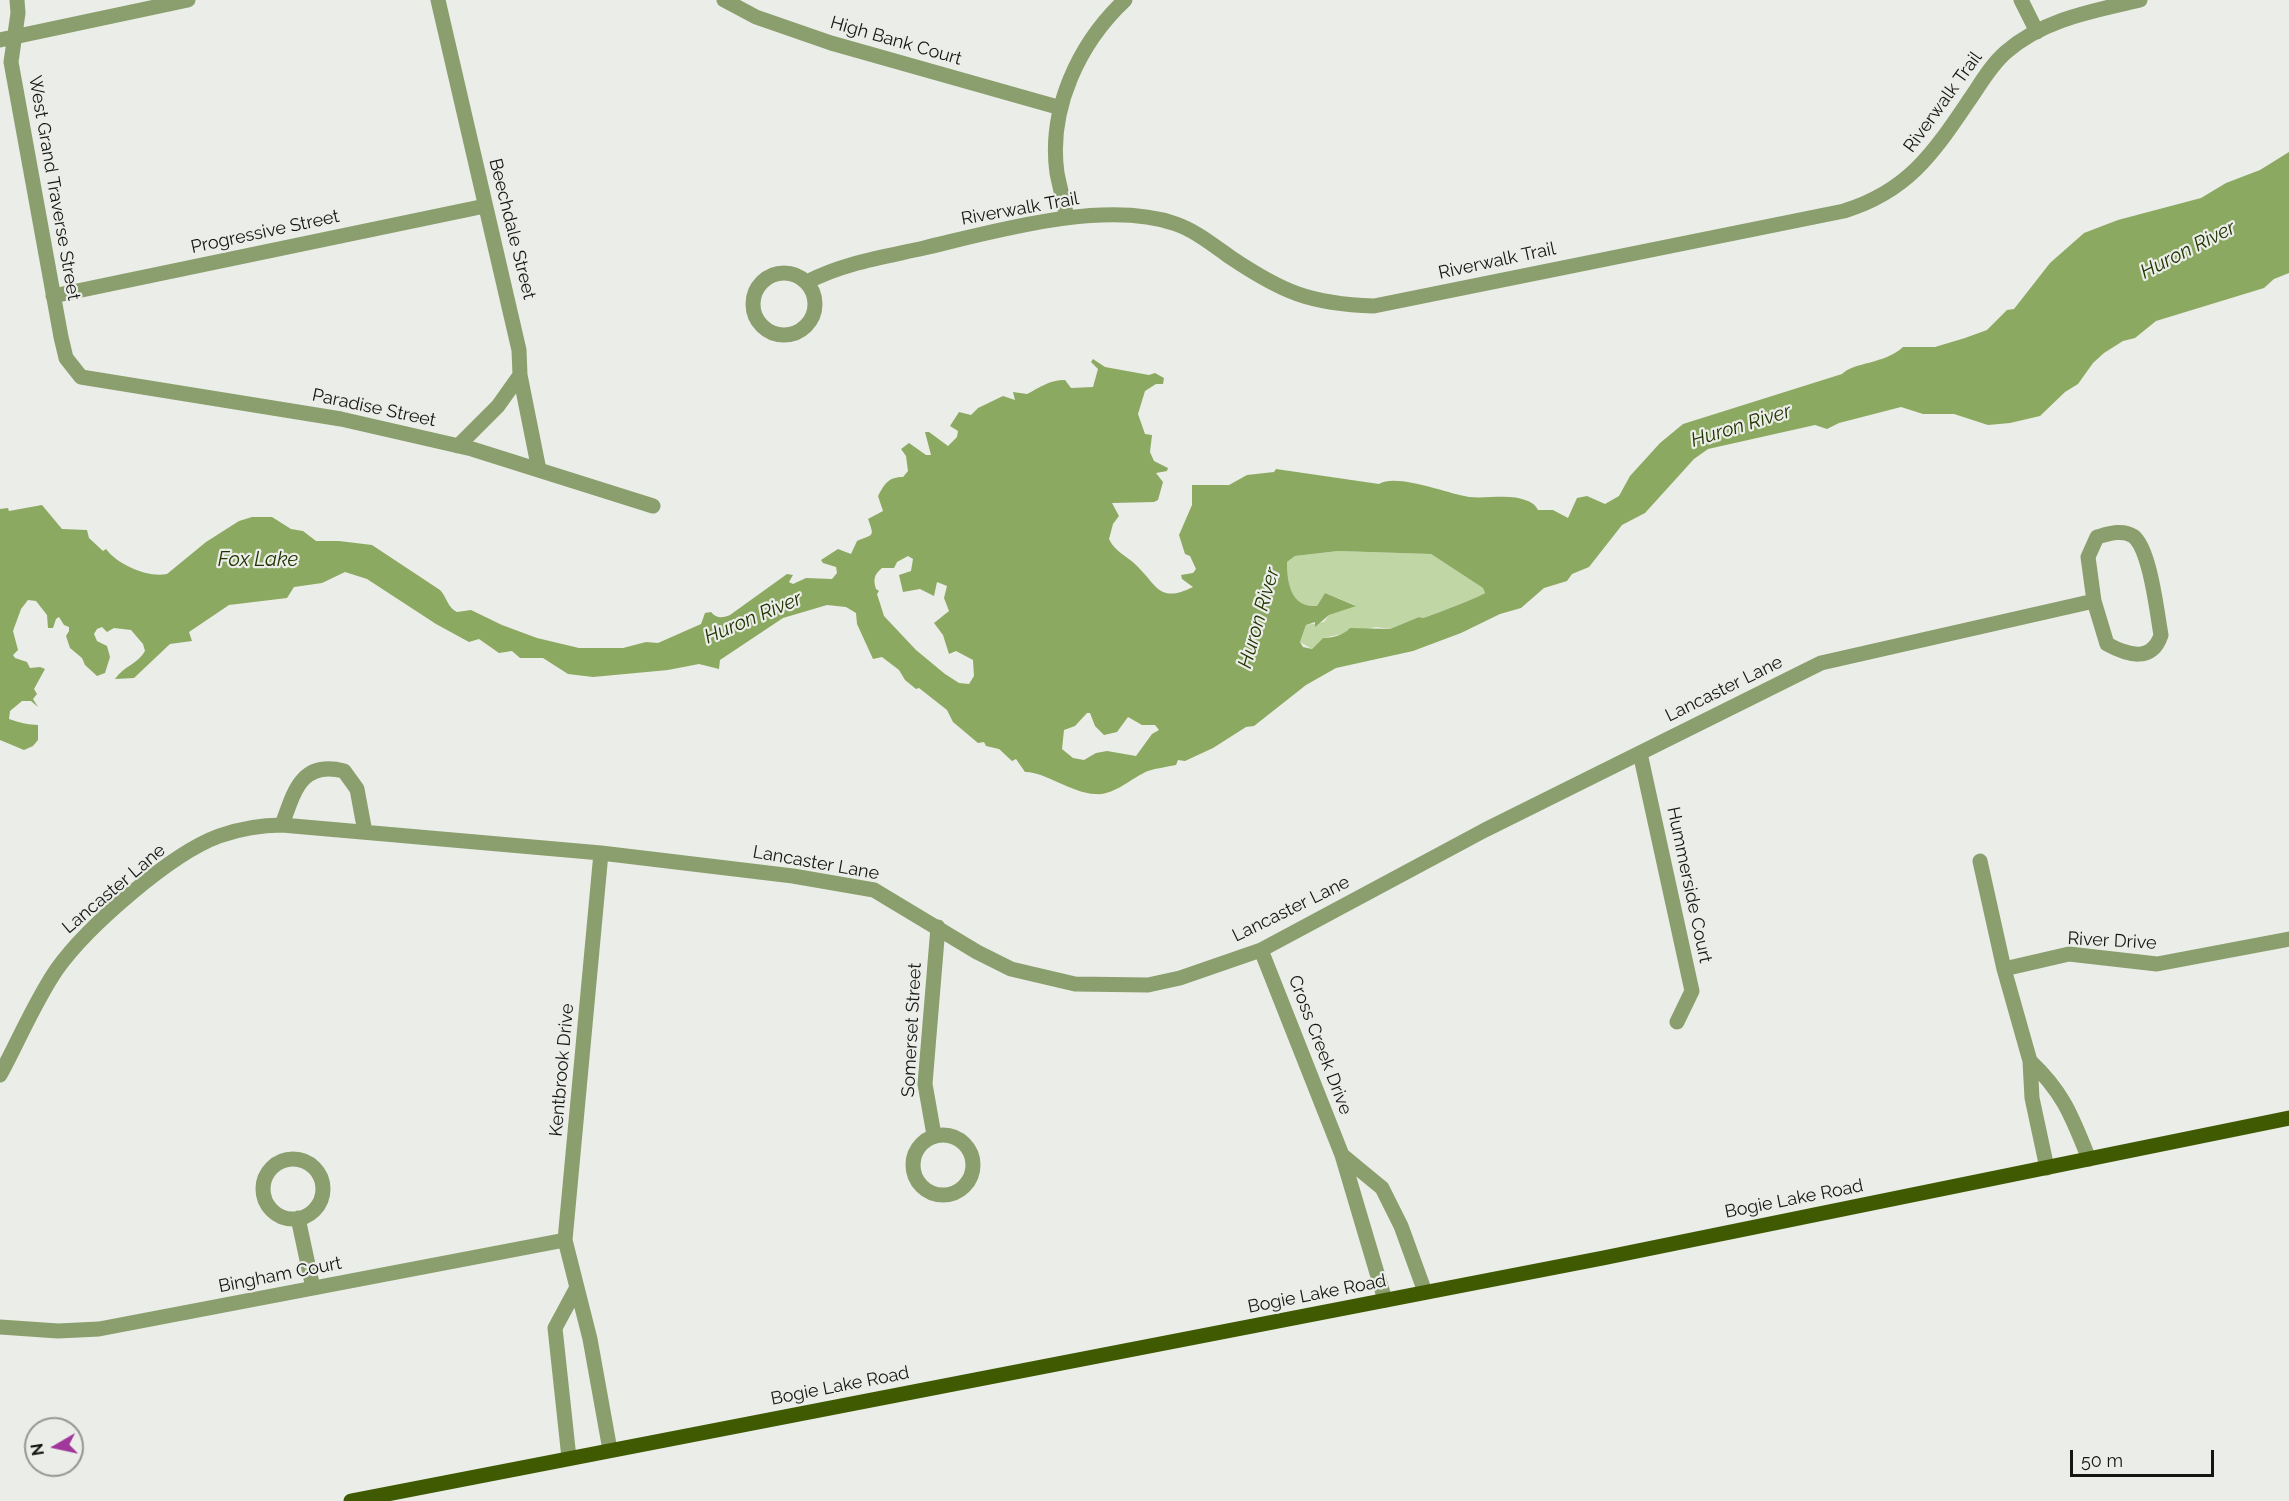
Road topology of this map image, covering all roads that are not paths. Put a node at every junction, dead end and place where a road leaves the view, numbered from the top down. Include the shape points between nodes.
1 (17, 0) edge
2 (188, 0) edge
3 (438, 0) edge
4 (724, 0) edge
5 (1125, 0) edge
6 (2021, 0) edge
7 (2140, 0) edge
8 (2037, 32) junction
9 (8, 39) edge
10 (1061, 108) junction
11 (485, 206) junction
12 (1067, 218) junction
13 (807, 282) junction
14 (53, 296) junction
15 (520, 375) junction
16 (81, 377) joint
17 (458, 446) junction
18 (539, 470) junction
19 (653, 506) dead end
20 (2094, 601) junction
21 (1640, 753) junction
22 (282, 825) junction
23 (365, 832) junction
24 (601, 853) junction
25 (1980, 861) dead end
26 (938, 927) junction
27 (2289, 939) edge
28 (1261, 950) junction
29 (2004, 969) junction
30 (1677, 1022) dead end
31 (2030, 1062) junction
32 (0, 1074) edge
33 (2289, 1118) edge
34 (934, 1135) junction
35 (1342, 1155) junction
36 (2089, 1159) junction
37 (2047, 1168) junction
38 (298, 1218) dead end
39 (565, 1240) junction
40 (313, 1288) junction
41 (576, 1289) junction
42 (1425, 1292) junction
43 (1385, 1300) junction
44 (0, 1327) edge
45 (610, 1450) junction
46 (569, 1458) junction
47 (351, 1501) edge

1 - 9 street, West Grand Traverse Street
2 - 9 street
3 - 11 street, Beechdale Street
4 - 10 street, High Bank Court via 756,17 831,43
5 - 10 street via 1102,21 1079,57
6 - 8 street
7 - 8 street, Riverwalk Trail via 2068,17
8 - 12 street, Riverwalk Trail via 1992,66 1926,161 1875,201 1844,211 1387,304 1334,304 1284,290 1193,231 1163,220 1124,216
9 - 14 street, West Grand Traverse Street
10 - 12 street via 1057,172
11 - 14 street, Progressive Street
11 - 15 street, Beechdale Street via 514,323
12 - 13 street, Riverwalk Trail via 840,267
13 - 13 street via 791,273 780,273 761,283 753,303 759,323 777,335 788,335 807,326 816,306
14 - 16 street, West Grand Traverse Street via 66,358
15 - 17 street via 498,406
15 - 18 street, Beechdale Street
16 - 17 street, Paradise Street via 341,419
17 - 18 street, Paradise Street
18 - 19 street, Paradise Street
20 - 20 street via 2107,644 2124,654 2147,653 2158,644 2161,634 2143,548 2133,536 2119,532 2097,537 2088,557
20 - 21 street, Lancaster Lane via 1821,663
21 - 28 street, Lancaster Lane
21 - 30 street, Hummerside Court via 1692,991
22 - 23 street, Lancaster Lane
22 - 23 street via 296,788 305,776 333,768 344,771 357,789
22 - 32 street, Lancaster Lane via 250,828 205,843 162,871 89,932 56,971
23 - 24 street, Lancaster Lane
24 - 26 street, Lancaster Lane via 874,890
24 - 39 street, Kentbrook Drive
25 - 29 street
26 - 28 street, Lancaster Lane via 1011,969 1075,984 1148,985
26 - 34 street, Somerset Street via 925,1083
27 - 29 street, River Drive via 2157,964 2069,954
28 - 35 street, Cross Creek Drive
29 - 31 street
31 - 36 street via 2053,1082
31 - 37 street via 2032,1098
33 - 36 main road, Bogie Lake Road
34 - 34 street via 916,1150 914,1173 929,1192 953,1194 964,1188 970,1178 974,1167 972,1155 957,1137
35 - 42 street, Cross Creek Drive via 1382,1188 1401,1226
35 - 43 street, Cross Creek Drive
36 - 37 main road, Bogie Lake Road
37 - 42 main road, Bogie Lake Road
38 - 40 street
39 - 40 street, Bingham Court
39 - 41 street, Kentbrook Drive
40 - 44 street, Bingham Court via 99,1329
41 - 45 street, Kentbrook Drive via 590,1339
41 - 46 street via 555,1328
42 - 43 main road, Bogie Lake Road
43 - 45 main road, Bogie Lake Road
45 - 46 main road, Bogie Lake Road
46 - 47 main road, Bogie Lake Road

